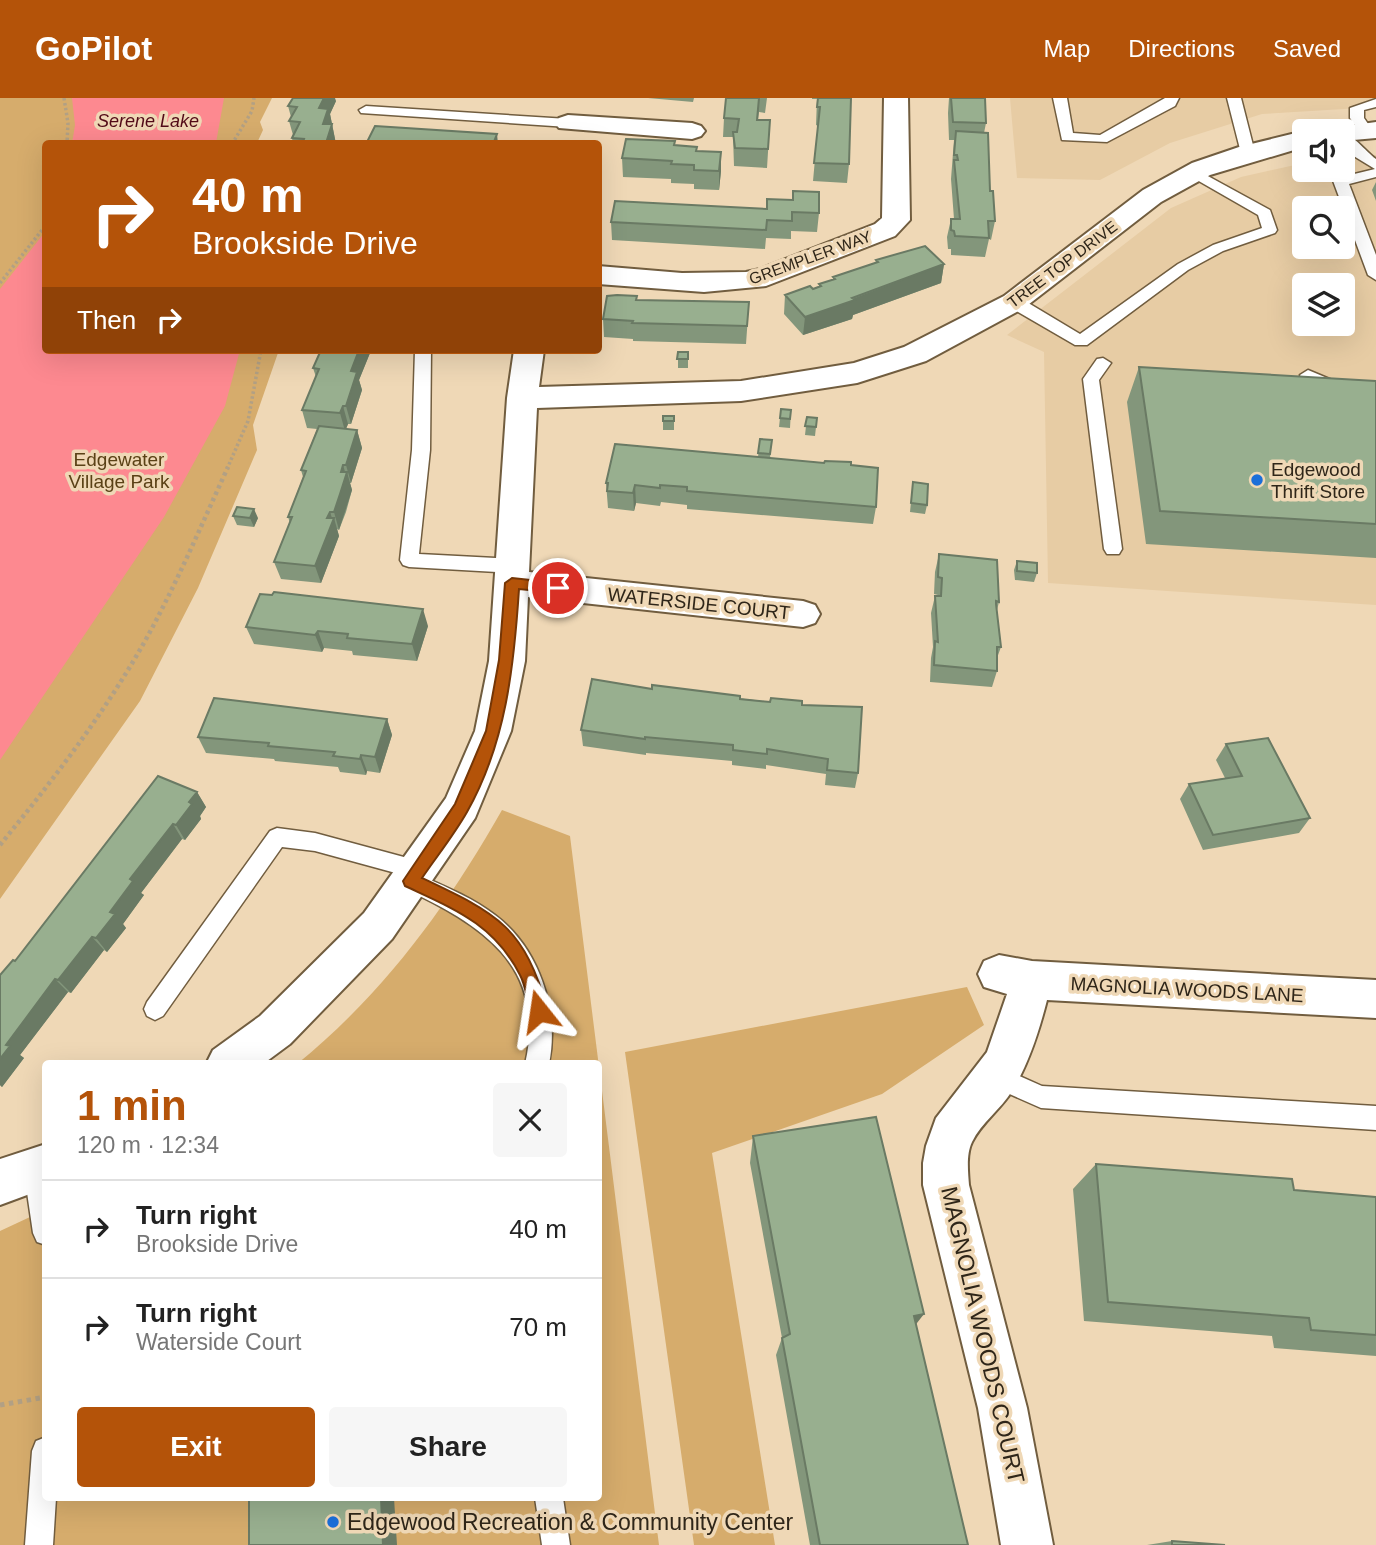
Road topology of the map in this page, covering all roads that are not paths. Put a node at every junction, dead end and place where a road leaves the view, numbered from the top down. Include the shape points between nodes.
1 (578, 98) edge
2 (896, 98) edge
3 (1060, 98) edge
4 (1172, 98) edge
5 (1234, 98) edge
6 (1372, 102) edge
7 (366, 110) dead end
8 (692, 131) dead end
9 (1357, 132) edge
10 (565, 133) edge
11 (1292, 142) edge
12 (1248, 153) junction
13 (1376, 165) edge
14 (1195, 173) junction
15 (1376, 173) edge
16 (1355, 175) edge
17 (1340, 182) edge
18 (602, 275) edge
19 (1376, 275) edge
20 (1014, 302) junction
21 (423, 354) edge
22 (528, 354) edge
23 (1103, 363) dead end
24 (1308, 375) edge
25 (1376, 397) edge
26 (522, 398) junction
27 (1112, 549) dead end
28 (513, 575) junction
29 (803, 614) dead end
30 (415, 875) junction
31 (1015, 977) joint
32 (1376, 999) edge
33 (155, 1009) dead end
34 (234, 1060) edge
35 (538, 1060) edge
36 (997, 1077) junction
37 (1376, 1118) edge
38 (27, 1173) edge
39 (42, 1220) edge
40 (42, 1501) edge
41 (549, 1501) edge
42 (39, 1545) edge
43 (556, 1545) edge
44 (1027, 1545) edge

1 - 10 street
2 - 18 street, GREMPLER WAY via 896,220 885,230 746,282
3 - 4 lane via 1067,137 1102,139
5 - 12 lane
6 - 9 lane via 1357,108
7 - 10 lane
8 - 10 street
9 - 13 lane via 1357,152
11 - 12 street, TREE TOP DRIVE
12 - 14 street, TREE TOP DRIVE
14 - 20 street, TREE TOP DRIVE via 1152,195
14 - 20 lane via 1265,213 1270,230 1218,248 1183,267 1081,341
15 - 16 lane
17 - 19 lane
20 - 26 street, TREE TOP DRIVE via 915,354 857,373 741,391
21 - 28 lane via 421,450 409,560
22 - 26 street
23 - 27 lane via 1091,379
24 - 25 lane via 1348,393
26 - 28 street
28 - 29 street, WATERSIDE COURT
28 - 30 street via 507,660 493,731 461,807
30 - 33 lane via 315,842 277,837
30 - 34 street via 377,926 324,982 275,1030
30 - 35 lane via 503,933 529,974 539,1011
31 - 32 street, MAGNOLIA WOODS LANE
31 - 36 street, MAGNOLIA WOODS COURT via 1014,1038
36 - 37 lane via 1041,1097
36 - 44 street, MAGNOLIA WOODS COURT via 953,1128 944,1157 946,1185 1002,1402
38 - 39 lane
40 - 42 lane
41 - 43 lane

